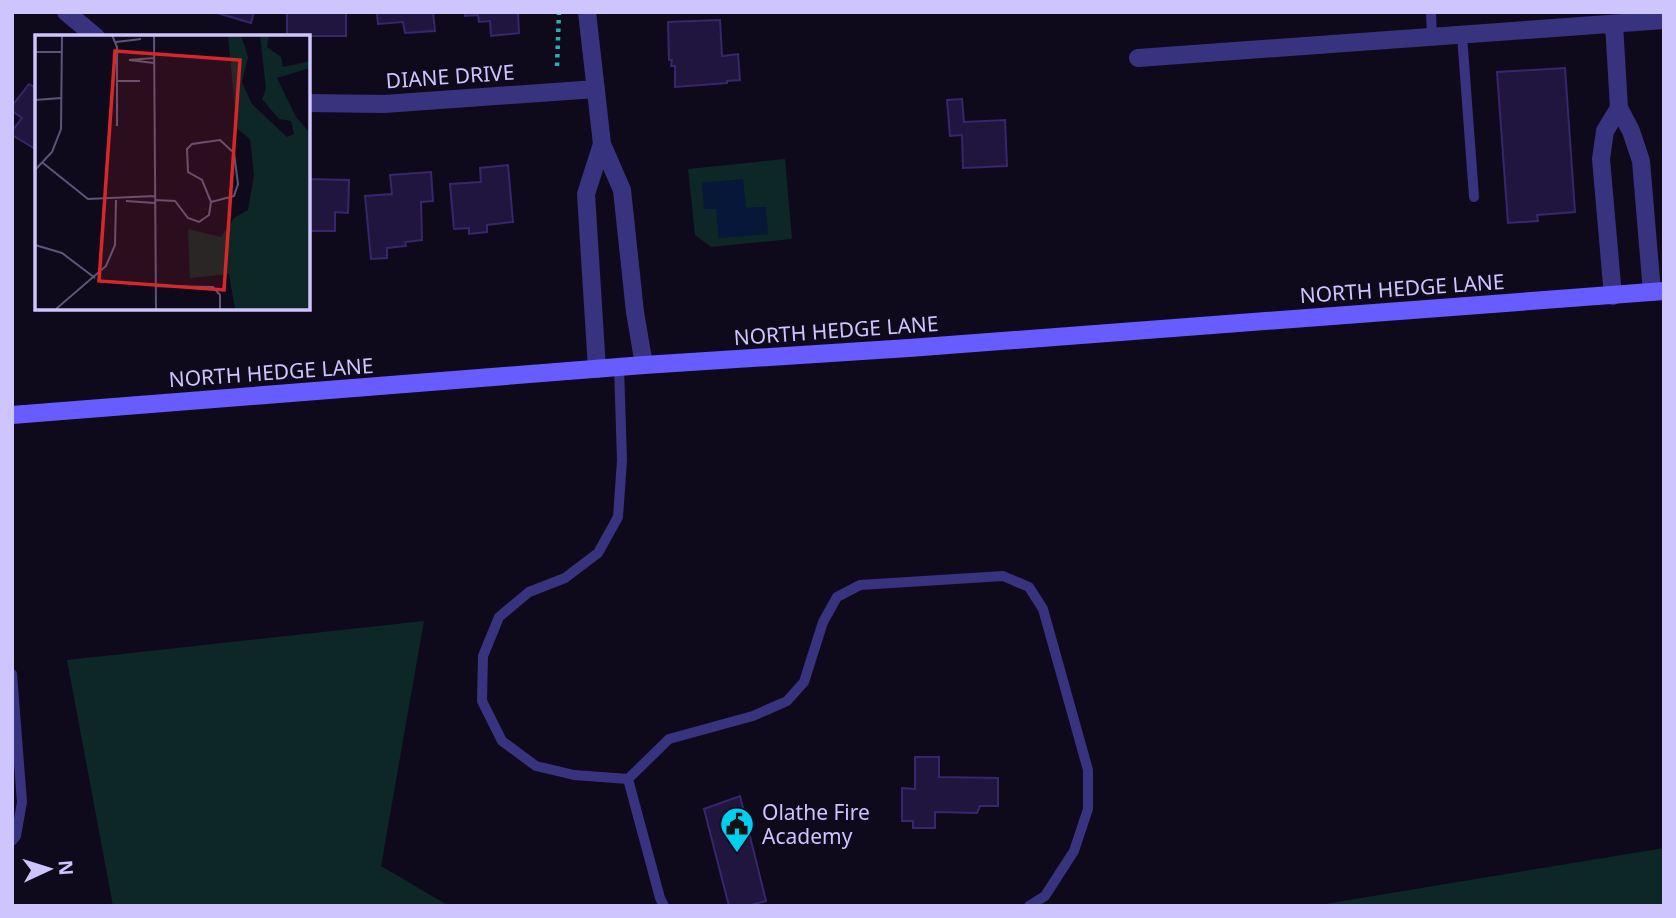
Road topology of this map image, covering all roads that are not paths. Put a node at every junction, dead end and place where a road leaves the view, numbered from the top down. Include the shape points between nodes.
1 (66, 12) edge
2 (587, 12) edge
3 (1431, 12) edge
4 (1664, 20) edge
5 (1614, 24) junction
6 (94, 35) edge
7 (1462, 35) junction
8 (1432, 37) junction
9 (1138, 58) dead end
10 (596, 89) junction
11 (310, 103) edge
12 (1619, 108) junction
13 (602, 144) junction
14 (1474, 197) dead end
15 (1658, 292) edge
16 (1613, 296) junction
17 (644, 365) junction
18 (619, 367) junction
19 (597, 369) junction
20 (12, 415) edge
21 (12, 674) edge
22 (628, 779) junction
23 (12, 841) edge
24 (664, 906) edge
25 (1029, 906) edge

1 - 6 street
2 - 10 street
3 - 8 lane
4 - 5 street
5 - 7 street
5 - 12 street
7 - 8 street
7 - 14 lane
8 - 9 street
10 - 11 street, DIANE DRIVE via 384,104
10 - 13 street
12 - 15 street via 1641,161
12 - 16 street via 1605,131 1601,159
13 - 17 street via 622,190
13 - 19 street via 586,194
15 - 16 street, NORTH HEDGE LANE
16 - 17 street, NORTH HEDGE LANE
17 - 18 street, NORTH HEDGE LANE
18 - 19 street, NORTH HEDGE LANE
18 - 22 lane via 618,517 598,553 565,578 529,592 499,617 483,656 482,701 502,741 536,766 574,775
19 - 20 street, NORTH HEDGE LANE
21 - 23 lane via 22,802
22 - 24 lane
22 - 25 lane via 669,739 752,716 787,701 804,682 836,597 860,585 1003,576 1029,587 1043,609 1088,770 1088,809 1074,851 1045,896

